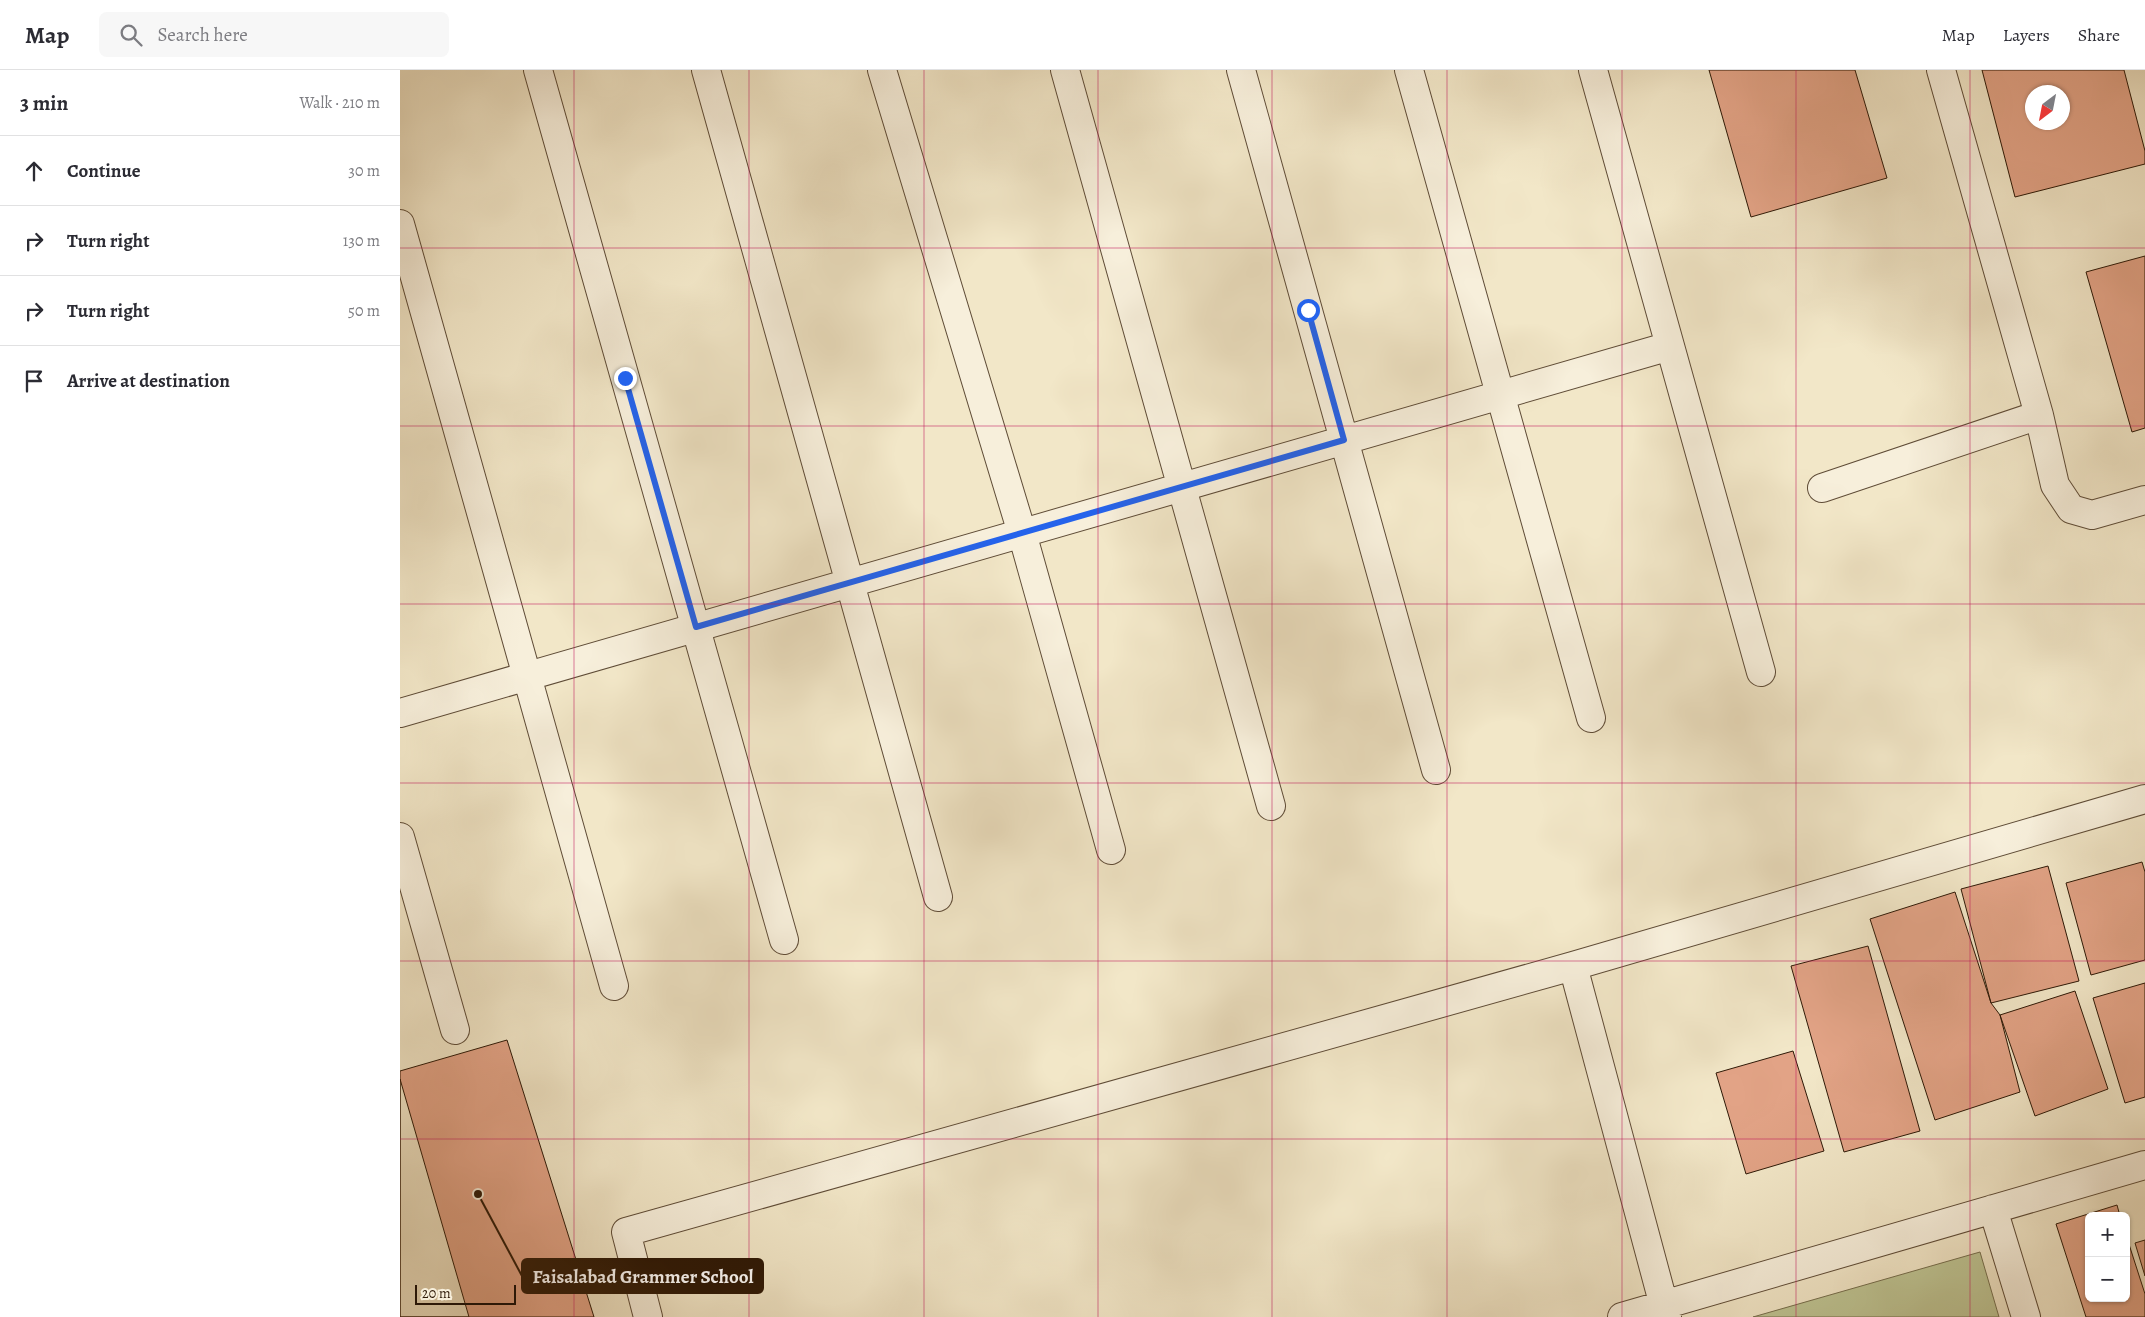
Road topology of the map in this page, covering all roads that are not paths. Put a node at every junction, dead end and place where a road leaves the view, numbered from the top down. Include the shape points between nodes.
1 (538, 70) edge
2 (706, 70) edge
3 (882, 70) edge
4 (1065, 70) edge
5 (1241, 70) edge
6 (1410, 70) edge
7 (1592, 70) edge
8 (1941, 70) edge
9 (400, 224) edge
10 (1670, 346) junction
11 (1500, 394) junction
12 (2039, 415) junction
13 (1344, 440) junction
14 (1182, 487) junction
15 (1822, 488) dead end
16 (2145, 500) edge
17 (1022, 533) junction
18 (850, 583) junction
19 (696, 627) junction
20 (1761, 672) dead end
21 (527, 676) junction
22 (400, 713) edge
23 (1591, 718) dead end
24 (1436, 770) dead end
25 (2145, 799) edge
26 (1271, 806) dead end
27 (400, 838) edge
28 (1111, 850) dead end
29 (938, 898) dead end
30 (784, 940) dead end
31 (1573, 966) junction
32 (614, 986) dead end
33 (454, 1030) dead end
34 (2145, 1165) edge
35 (1993, 1209) junction
36 (1666, 1311) edge
37 (648, 1317) edge
38 (1622, 1317) edge
39 (2026, 1317) edge

1 - 19 street
2 - 18 street
3 - 17 street
4 - 14 street
5 - 13 street
6 - 11 street
7 - 10 street
8 - 12 street
9 - 21 street
10 - 11 street
10 - 20 street
11 - 13 street
11 - 23 street
12 - 15 street
12 - 16 street via 2055,485 2072,509 2092,514
13 - 14 street
13 - 24 street
14 - 17 street
14 - 26 street
17 - 18 street
17 - 28 street
18 - 19 street
18 - 29 street
19 - 21 street
19 - 30 street
21 - 22 street
21 - 32 street
25 - 31 street
27 - 33 street
31 - 36 street
31 - 37 street via 626,1232
34 - 35 street
35 - 36 street
35 - 39 street
36 - 38 street

